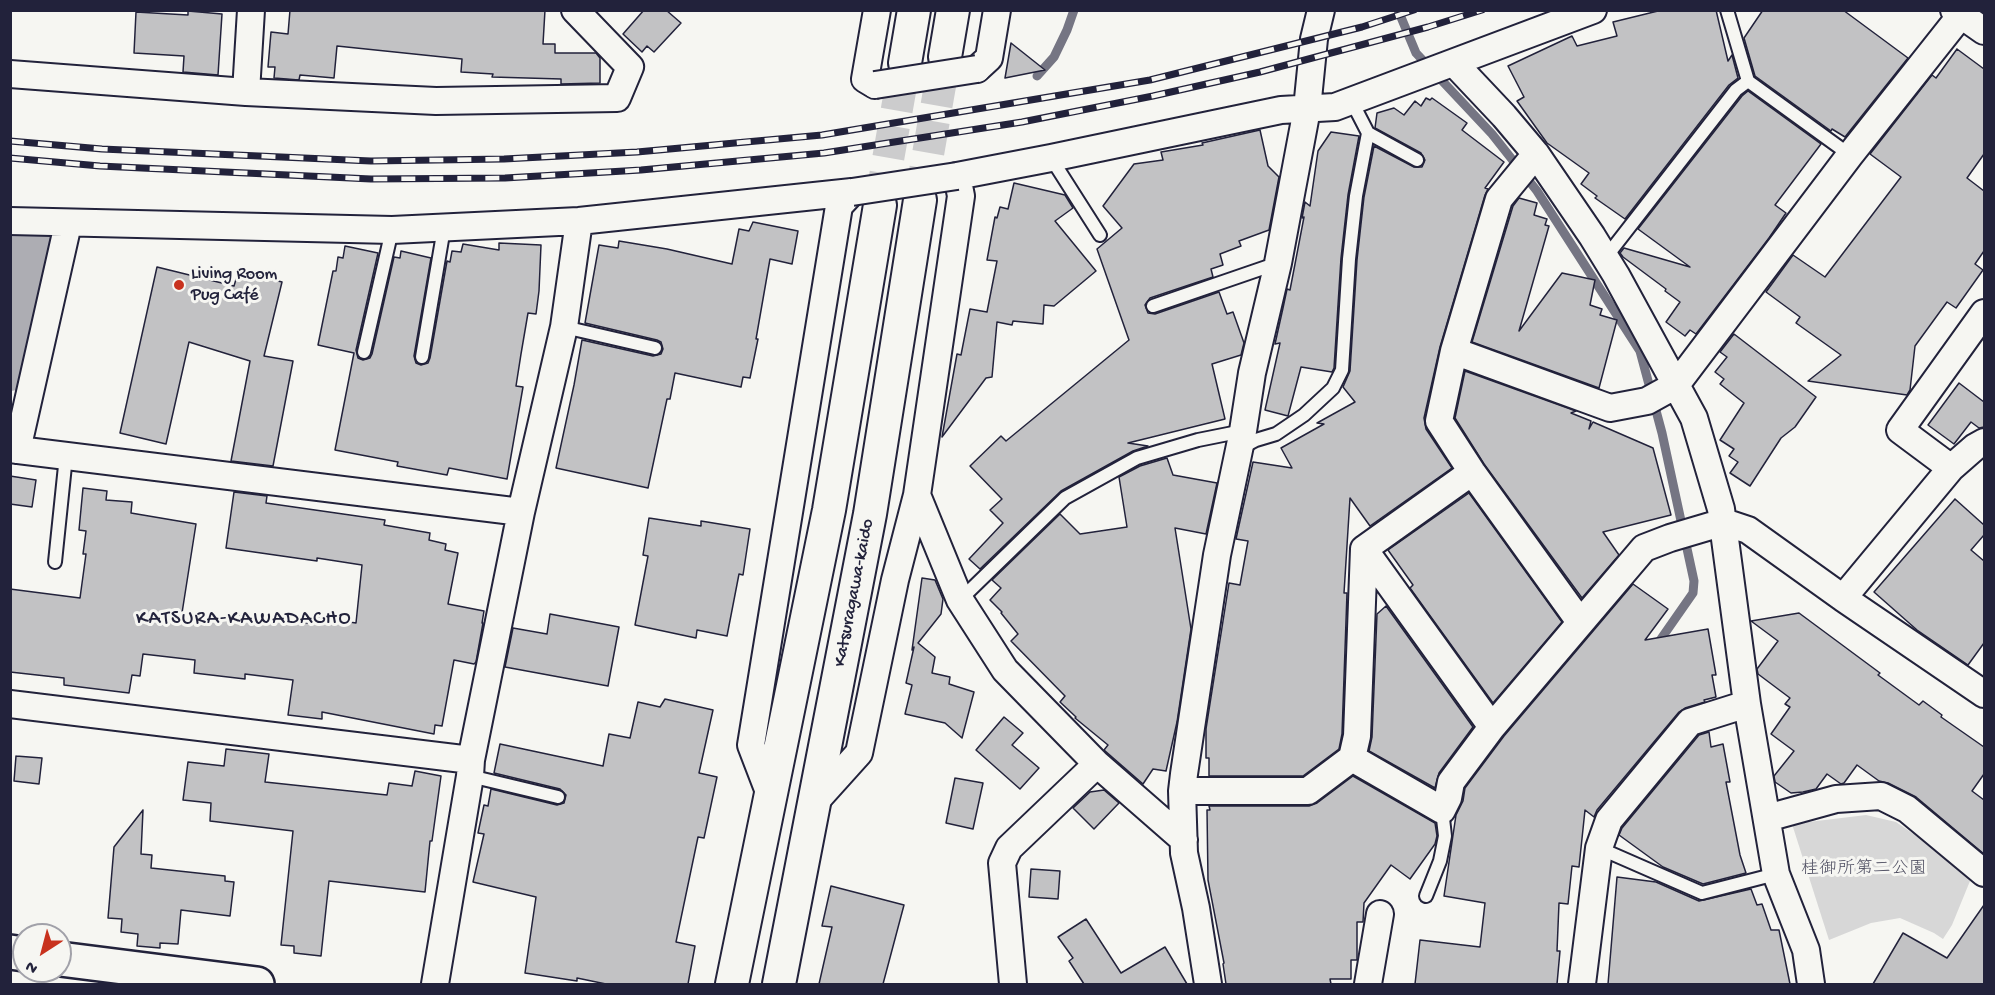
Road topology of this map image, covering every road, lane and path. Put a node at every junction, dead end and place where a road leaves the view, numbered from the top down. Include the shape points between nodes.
1 (251, 10) edge
2 (575, 10) edge
3 (877, 10) edge
4 (914, 10) edge
5 (953, 10) edge
6 (997, 10) edge
7 (1321, 10) edge
8 (1593, 10) edge
9 (1727, 10) edge
10 (1958, 13) edge
11 (1984, 30) edge
12 (945, 57) tunnel mouth
13 (905, 63) tunnel mouth
14 (1439, 69) junction
15 (10, 74) edge
16 (1748, 81) junction
17 (246, 92) junction
18 (1352, 102) junction
19 (1307, 109) junction
20 (1368, 133) junction
21 (1850, 155) junction
22 (1051, 158) junction
23 (1417, 160) dead end
24 (1526, 165) junction
25 (957, 176) junction
26 (852, 192) junction
27 (920, 200) tunnel mouth
28 (880, 205) tunnel mouth
29 (10, 221) edge
30 (579, 221) junction
31 (68, 224) junction
32 (444, 228) junction
33 (393, 230) junction
34 (1100, 235) dead end
35 (1606, 256) junction
36 (1278, 263) junction
37 (1153, 306) dead end
38 (1984, 313) edge
39 (564, 327) junction
40 (655, 348) dead end
41 (1454, 351) junction
42 (364, 352) dead end
43 (422, 357) dead end
44 (1662, 393) junction
45 (1241, 440) junction
46 (1984, 442) edge
47 (14, 449) edge
48 (66, 456) junction
49 (1951, 468) junction
50 (1472, 472) junction
51 (917, 495) junction
52 (521, 512) junction
53 (1724, 522) junction
54 (1364, 549) junction
55 (55, 562) dead end
56 (1843, 598) junction
57 (960, 600) junction
58 (1580, 622) junction
59 (1984, 694) edge
60 (10, 704) edge
61 (1747, 704) junction
62 (1492, 727) junction
63 (1352, 758) junction
64 (1097, 764) junction
65 (470, 768) junction
66 (1182, 791) junction
67 (558, 797) dead end
68 (771, 797) junction
69 (814, 803) junction
70 (1442, 810) junction
71 (1767, 818) junction
72 (1184, 840) junction
73 (1599, 848) junction
74 (1984, 873) edge
75 (1776, 874) junction
76 (1426, 896) dead end
77 (1380, 914) dead end
78 (72, 961) edge
79 (257, 984) edge
80 (435, 984) edge
81 (732, 984) edge
82 (779, 984) edge
83 (1013, 984) edge
84 (1208, 984) edge
85 (1368, 984) edge
86 (1583, 984) edge
87 (1811, 984) edge

1 - 17 street
2 - 17 street via 630,67 617,98 436,101
3 - 6 street, bridge via 865,79 875,85 977,69 989,58
4 - 13 street
5 - 12 street
7 - 19 street
8 - 14 street
9 - 16 lane
10 - 11 street
10 - 21 street
14 - 18 street
14 - 24 street via 1504,116
15 - 17 street
16 - 21 lane
16 - 35 lane via 1736,90
18 - 19 street
18 - 20 lane
19 - 22 street via 1281,110
19 - 36 street
20 - 23 lane
20 - 45 lane via 1354,206 1342,370 1333,388 1304,415 1276,434
21 - 44 street
22 - 25 street
22 - 34 lane
24 - 35 street
24 - 41 street via 1499,199
25 - 26 street, bridge
25 - 51 street via 961,196
26 - 30 street
26 - 68 street via 839,206 751,745
27 - 69 street, Katsuragawa-kaido via 870,514
28 - 68 street via 829,510
29 - 31 street
30 - 32 street
30 - 39 street
31 - 33 street
31 - 47 street
32 - 33 street
32 - 43 lane
33 - 42 lane
35 - 44 street
36 - 37 lane
36 - 45 street
38 - 49 street via 1900,430
39 - 40 lane
39 - 52 street
41 - 44 street via 1610,408
41 - 50 street via 1439,422
44 - 53 street via 1694,418
45 - 57 lane via 1198,440 1137,458 1065,498
45 - 66 street via 1217,555
46 - 49 street
47 - 48 street
48 - 52 street
48 - 55 lane
49 - 56 street
50 - 54 street
50 - 58 street
51 - 57 street
51 - 69 street via 859,753
52 - 65 street
53 - 56 street via 1748,530
53 - 58 street via 1644,548
53 - 61 street
54 - 62 street
54 - 63 street via 1358,736
56 - 59 street
57 - 64 street via 1005,670
58 - 62 street
60 - 65 street
61 - 71 street
61 - 73 street via 1690,722 1609,820
62 - 70 street via 1451,782
63 - 66 street via 1308,791
63 - 70 street
64 - 72 street
64 - 83 street via 1009,848 1002,863
65 - 67 lane
65 - 80 street
66 - 72 street
68 - 81 street
69 - 82 street, Katsuragawa-kaido
70 - 76 lane via 1445,836
71 - 74 street via 1836,799 1881,796 1907,808
71 - 75 street
72 - 84 street
73 - 75 lane via 1702,893
73 - 86 street
75 - 87 street via 1806,950
77 - 85 street
78 - 79 main road

